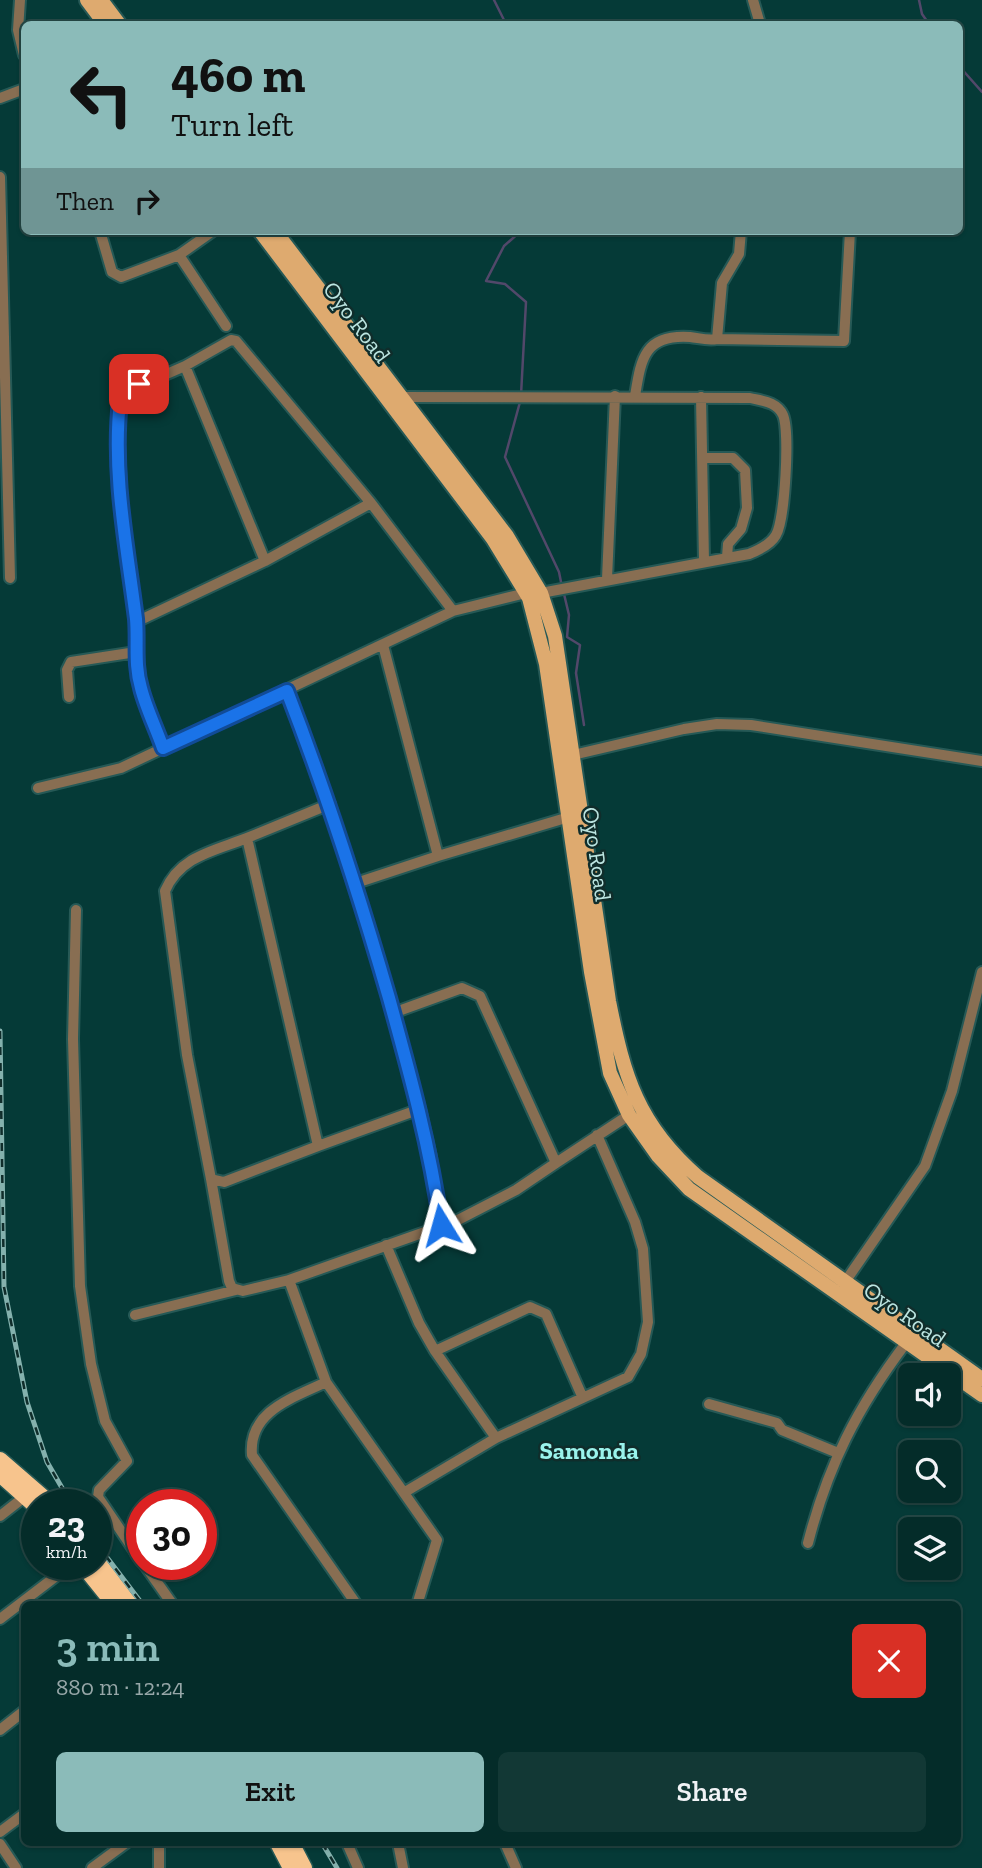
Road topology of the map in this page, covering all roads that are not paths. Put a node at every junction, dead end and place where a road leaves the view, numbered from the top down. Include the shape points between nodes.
1 (19, 0) edge
2 (87, 0) edge
3 (101, 0) edge
4 (753, 0) edge
5 (103, 21) edge
6 (117, 21) edge
7 (759, 21) edge
8 (21, 42) edge
9 (21, 90) edge
10 (0, 98) edge
11 (0, 177) edge
12 (101, 235) edge
13 (207, 235) edge
14 (263, 235) edge
15 (278, 235) edge
16 (740, 235) edge
17 (850, 235) edge
18 (179, 255) junction
19 (226, 326) dead end
20 (717, 339) junction
21 (185, 366) junction
22 (615, 396) junction
23 (401, 397) junction
24 (635, 397) junction
25 (701, 397) junction
26 (703, 458) junction
27 (371, 503) junction
28 (727, 558) junction
29 (265, 561) junction
30 (704, 561) junction
31 (10, 578) dead end
32 (607, 579) junction
33 (534, 593) junction
34 (453, 611) junction
35 (136, 622) junction
36 (383, 645) junction
37 (135, 652) junction
38 (287, 691) junction
39 (69, 697) dead end
40 (163, 748) junction
41 (573, 755) junction
42 (982, 761) edge
43 (38, 788) dead end
44 (330, 804) junction
45 (569, 817) junction
46 (247, 838) junction
47 (438, 856) junction
48 (356, 883) junction
49 (76, 910) dead end
50 (982, 972) edge
51 (393, 1013) junction
52 (420, 1108) junction
53 (629, 1115) junction
54 (597, 1135) junction
55 (318, 1146) junction
56 (556, 1163) junction
57 (211, 1179) junction
58 (441, 1225) junction
59 (386, 1245) junction
60 (289, 1279) junction
61 (845, 1282) junction
62 (236, 1290) junction
63 (135, 1315) dead end
64 (906, 1343) junction
65 (435, 1350) junction
66 (982, 1379) edge
67 (326, 1382) junction
68 (982, 1395) edge
69 (582, 1396) junction
70 (709, 1404) dead end
71 (496, 1438) junction
72 (838, 1453) junction
73 (0, 1460) edge
74 (0, 1474) edge
75 (24, 1489) edge
76 (27, 1489) edge
77 (405, 1492) junction
78 (21, 1500) edge
79 (0, 1516) edge
80 (126, 1538) edge
81 (808, 1543) dead end
82 (51, 1580) edge
83 (94, 1580) edge
84 (111, 1580) edge
85 (155, 1580) edge
86 (24, 1601) edge
87 (111, 1601) edge
88 (127, 1601) edge
89 (170, 1601) edge
90 (354, 1601) edge
91 (418, 1601) edge
92 (21, 1603) edge
93 (0, 1619) edge
94 (21, 1713) edge
95 (0, 1730) edge
96 (21, 1816) edge
97 (0, 1832) edge
98 (0, 1844) edge
99 (122, 1846) edge
100 (159, 1846) edge
101 (280, 1846) edge
102 (293, 1846) edge
103 (348, 1846) edge
104 (398, 1846) edge
105 (506, 1846) edge
106 (16, 1868) edge
107 (92, 1868) edge
108 (159, 1868) edge
109 (291, 1868) edge
110 (304, 1868) edge
111 (358, 1868) edge
112 (402, 1868) edge
113 (516, 1868) edge

1 - 8 street
2 - 5 main road
3 - 6 main road
4 - 7 street
9 - 10 street
11 - 31 street
12 - 18 street via 110,268 117,276
13 - 18 street
14 - 33 main road, Oyo Road
15 - 23 main road, Oyo Road
16 - 20 street via 738,254 722,283
17 - 20 street via 844,341
18 - 19 street
20 - 24 street via 671,338 650,346 642,359
21 - 27 street via 236,341
21 - 29 street
21 - 35 street via 139,384 120,401 122,516
22 - 23 street
22 - 24 street
22 - 32 street
23 - 33 main road, Oyo Road via 507,536
24 - 25 street
25 - 26 street
25 - 28 street via 771,403 782,414 786,430 784,502 775,538 758,550
26 - 28 street via 733,458 748,480 745,521 728,544
26 - 30 street
27 - 29 street
27 - 34 street
28 - 30 street
29 - 35 street
30 - 32 street
32 - 33 street
33 - 34 street
33 - 41 main road, Oyo Road via 555,636
33 - 45 main road, Oyo Road
34 - 36 street
35 - 37 street
36 - 38 street
36 - 47 street
37 - 39 street via 71,662 67,670
37 - 40 street via 140,687
38 - 40 street
38 - 44 street
40 - 43 street via 121,768
41 - 42 street via 717,724 751,725
41 - 61 main road, Oyo Road via 609,1001 620,1055 640,1110 666,1147 698,1177
44 - 46 street
44 - 48 street
45 - 47 street
45 - 53 main road, Oyo Road via 607,1060
46 - 55 street
46 - 57 street via 184,864 165,891 187,1055
47 - 48 street
48 - 51 street
49 - 80 street via 80,1286 91,1364 106,1421 127,1461 99,1490 98,1497
50 - 61 street via 952,1091 925,1166
51 - 52 street
51 - 56 street via 462,988 480,996
52 - 55 street
52 - 58 street
53 - 54 street
53 - 64 main road, Oyo Road via 658,1156 690,1189
54 - 56 street
54 - 69 street via 643,1249 648,1322 641,1353 628,1377
55 - 57 street via 224,1182
56 - 58 street via 471,1214
57 - 62 street via 229,1281
58 - 59 street
59 - 60 street
59 - 65 street
60 - 62 street
60 - 67 street
61 - 66 main road, Oyo Road
62 - 63 street
64 - 68 main road, Oyo Road
64 - 72 street via 871,1389
65 - 69 street via 535,1308 546,1314
65 - 71 street
67 - 77 street
67 - 90 street via 265,1415 250,1441 252,1455
69 - 71 street
70 - 72 street via 777,1423 782,1430
71 - 77 street
72 - 81 street
73 - 76 highway
74 - 75 highway
77 - 91 street via 437,1540
78 - 79 street
82 - 86 street
83 - 87 highway
84 - 88 highway
85 - 89 street
92 - 93 street
94 - 95 street
96 - 97 street
98 - 106 street
99 - 107 street
100 - 108 street
101 - 109 highway
102 - 110 highway
103 - 111 street
104 - 112 street
105 - 113 street

